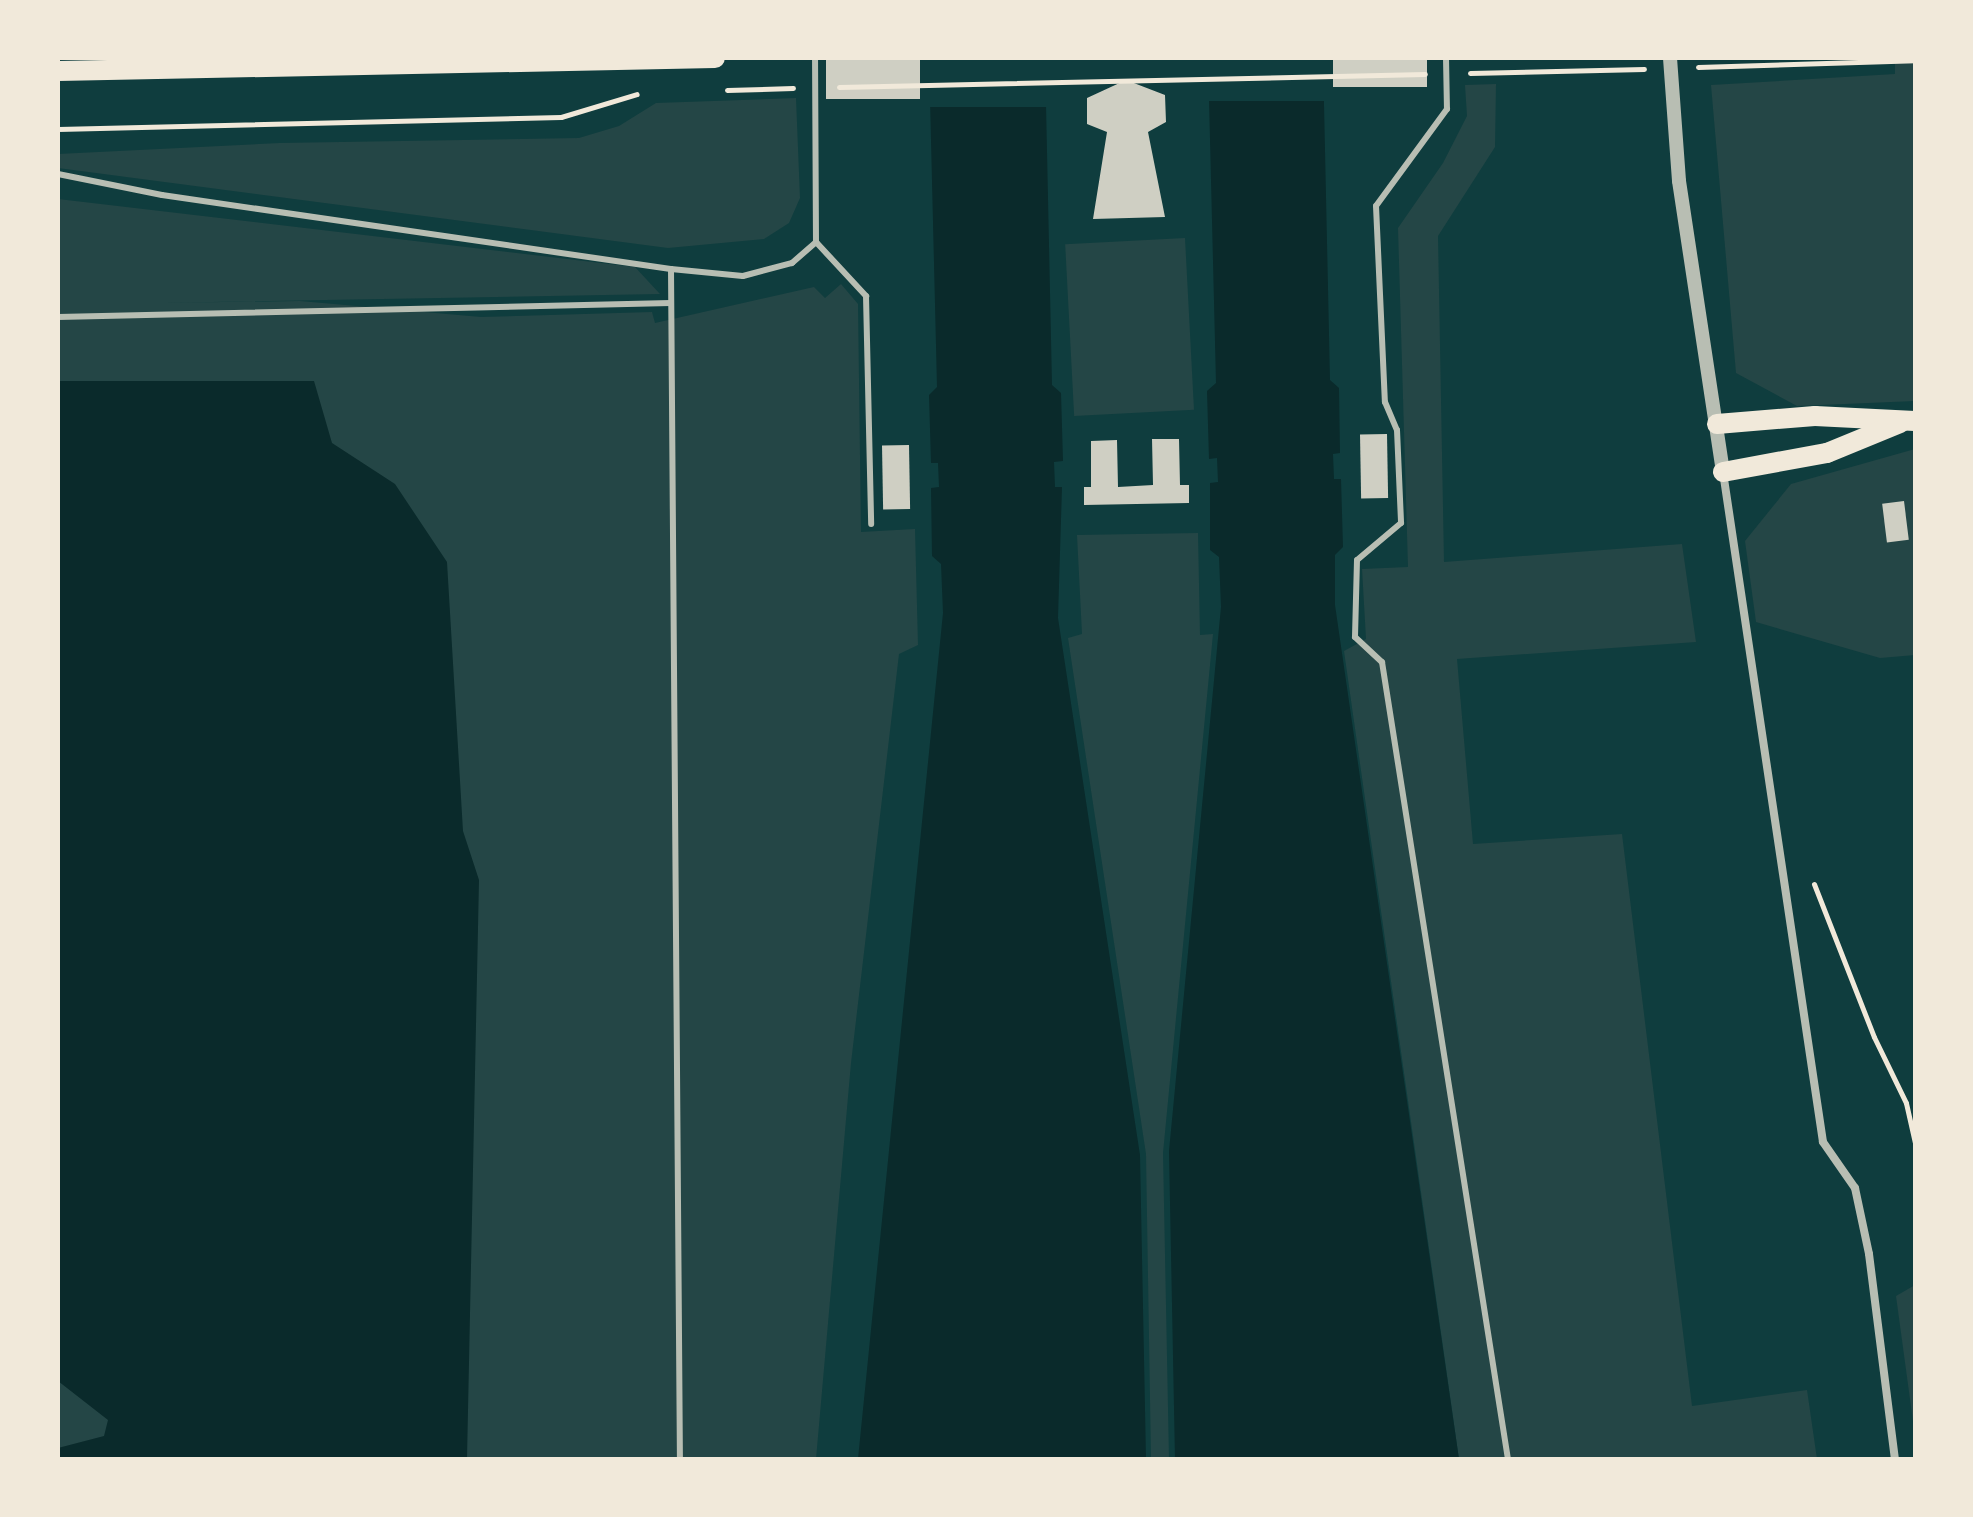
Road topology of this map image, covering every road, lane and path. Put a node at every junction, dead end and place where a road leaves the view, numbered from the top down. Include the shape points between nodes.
1 (715, 58) edge
2 (815, 58) edge
3 (1446, 58) edge
4 (1670, 58) edge
5 (674, 59) edge
6 (1915, 60) edge
7 (311, 62) edge
8 (1658, 68) dead end
9 (1689, 68) dead end
10 (58, 71) edge
11 (1436, 73) dead end
12 (1467, 73) dead end
13 (833, 87) dead end
14 (801, 88) dead end
15 (722, 90) dead end
16 (643, 91) dead end
17 (58, 129) edge
18 (58, 174) edge
19 (816, 242) junction
20 (671, 269) junction
21 (671, 303) junction
22 (58, 317) edge
23 (1909, 421) edge
24 (1717, 424) junction
25 (1723, 472) junction
26 (871, 524) dead end
27 (1782, 882) junction
28 (1915, 1143) edge
29 (680, 1459) edge
30 (1508, 1459) edge
31 (1895, 1459) edge

1 - 5 main road
2 - 19 lane
3 - 30 lane via 1447,109 1376,206 1385,402 1397,430 1401,523 1357,560 1355,637 1382,662
4 - 24 street via 1679,181
5 - 7 main road
6 - 9 path
7 - 10 main road
8 - 12 path
11 - 13 path
14 - 15 path
16 - 17 path via 561,117
18 - 20 lane via 162,195
19 - 20 lane via 792,263 743,276
19 - 26 lane via 866,296
20 - 21 lane
21 - 22 lane
21 - 29 lane
23 - 24 main road via 1815,416
23 - 25 main road via 1827,453
24 - 25 street
25 - 27 street
27 - 28 path via 1811,878 1906,1103
27 - 31 street via 1823,1142 1855,1188 1869,1254

